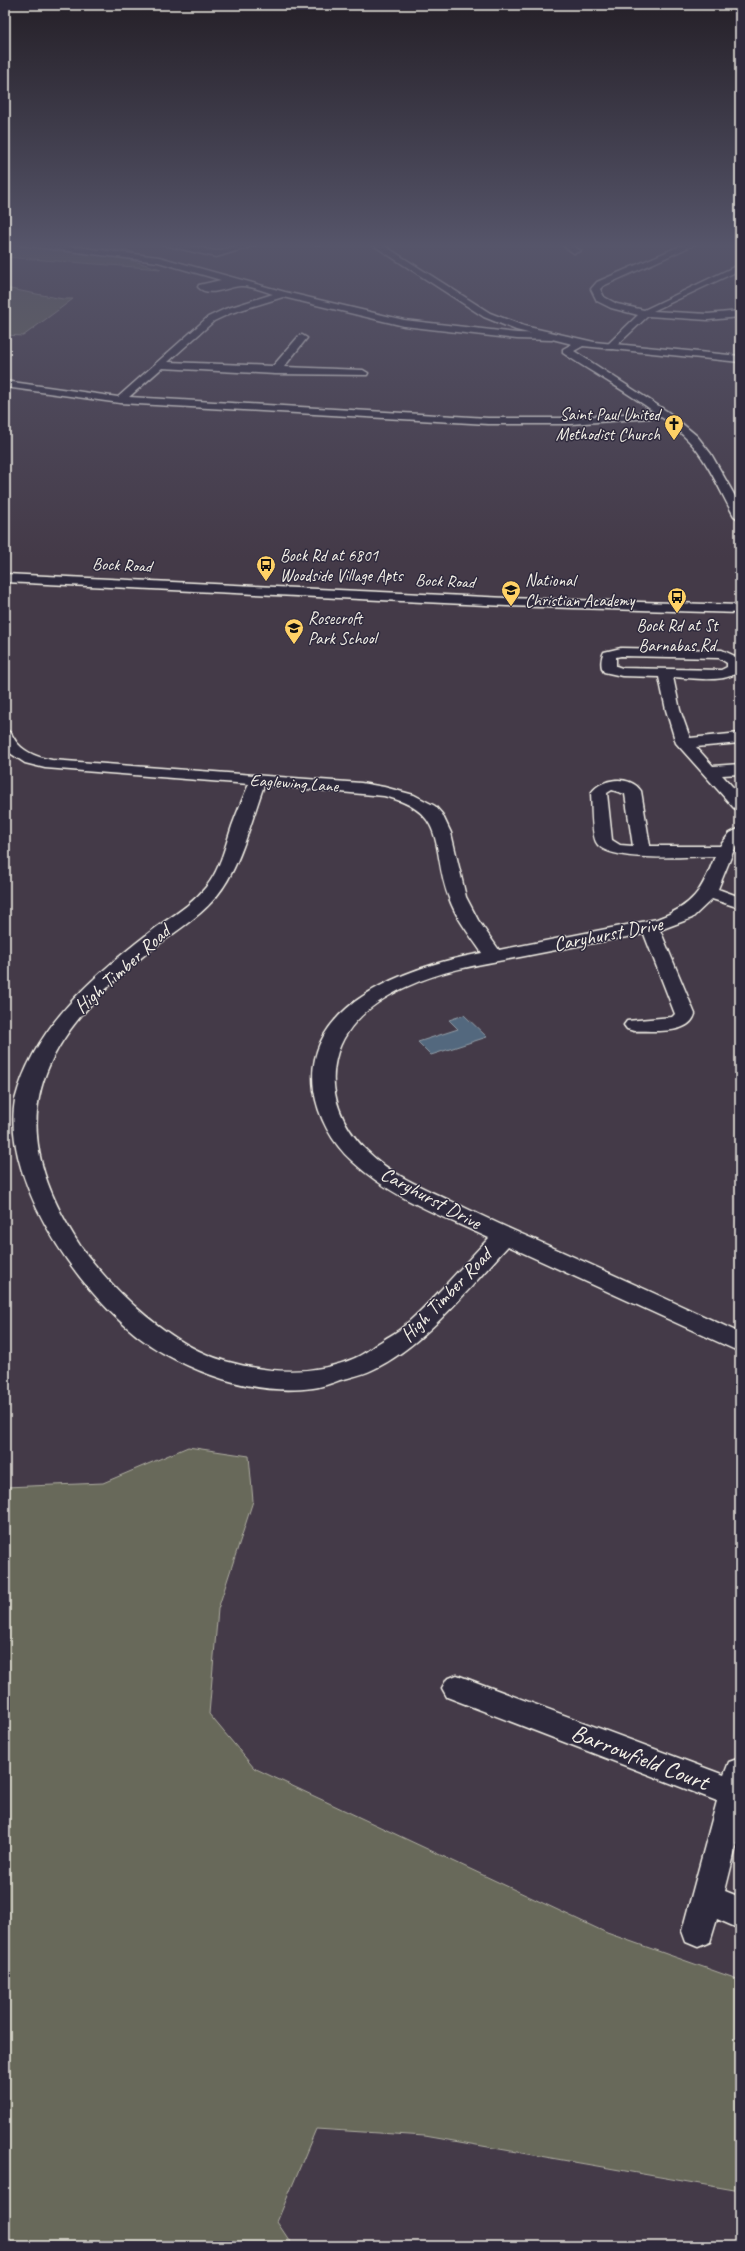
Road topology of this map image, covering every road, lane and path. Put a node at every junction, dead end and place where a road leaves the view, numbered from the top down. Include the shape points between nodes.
1 (178, 348) edge
2 (294, 348) edge
3 (566, 348) edge
4 (577, 348) edge
5 (589, 348) edge
6 (621, 348) edge
7 (573, 353) junction
8 (740, 359) edge
9 (160, 365) junction
10 (275, 371) junction
11 (363, 373) dead end
12 (5, 384) edge
13 (120, 400) junction
14 (664, 414) junction
15 (740, 516) edge
16 (5, 578) edge
17 (740, 610) edge
18 (665, 673) junction
19 (5, 736) edge
20 (740, 738) edge
21 (684, 743) junction
22 (740, 769) edge
23 (708, 772) junction
24 (258, 781) junction
25 (740, 805) edge
26 (740, 833) edge
27 (644, 851) dead end
28 (725, 851) junction
29 (709, 892) junction
30 (740, 903) edge
31 (650, 927) junction
32 (494, 956) junction
33 (634, 1025) dead end
34 (504, 1236) junction
35 (740, 1343) edge
36 (457, 1688) dead end
37 (737, 1782) edge
38 (706, 1899) junction
39 (740, 1913) edge
40 (698, 1931) dead end

1 - 9 street
2 - 10 street
3 - 7 main road
4 - 7 main road
5 - 7 main road
6 - 8 main road
7 - 14 main road
9 - 10 street
9 - 13 street
10 - 11 street
12 - 13 street
13 - 14 street via 510,421 576,421
14 - 15 main road via 698,443
16 - 17 main road, Bock Road via 499,602
18 - 18 street via 614,671 608,666 609,655 621,652 713,653 722,654 734,661 733,671 729,673
18 - 21 street via 672,710
19 - 24 street, Eaglewing Lane via 9,745 18,753 52,765
20 - 21 street
21 - 23 street
22 - 23 street
23 - 25 street
24 - 32 street, Eaglewing Lane via 373,789 404,797 428,809 439,824 458,897 467,916
24 - 34 street, High Timber Road via 227,867 209,896 104,980 64,1023 40,1060 25,1101 22,1132 33,1187 92,1282 148,1332 172,1347 223,1371 265,1380 310,1379 366,1365 399,1345 412,1333
26 - 28 street
27 - 28 street
28 - 29 street
29 - 30 street
29 - 31 street, Caryhurst Drive via 686,915
31 - 32 street, Caryhurst Drive
31 - 33 street via 680,999 684,1018 677,1023
32 - 34 street, Caryhurst Drive via 432,970 398,984 370,1000 348,1020 335,1038 326,1058 323,1082 325,1100 335,1124 349,1144 371,1166 404,1187
34 - 35 street, Caryhurst Drive
36 - 37 street, Barrowfield Court
37 - 38 street, Barrowfield Court
38 - 39 street
38 - 40 street, Barrowfield Court

